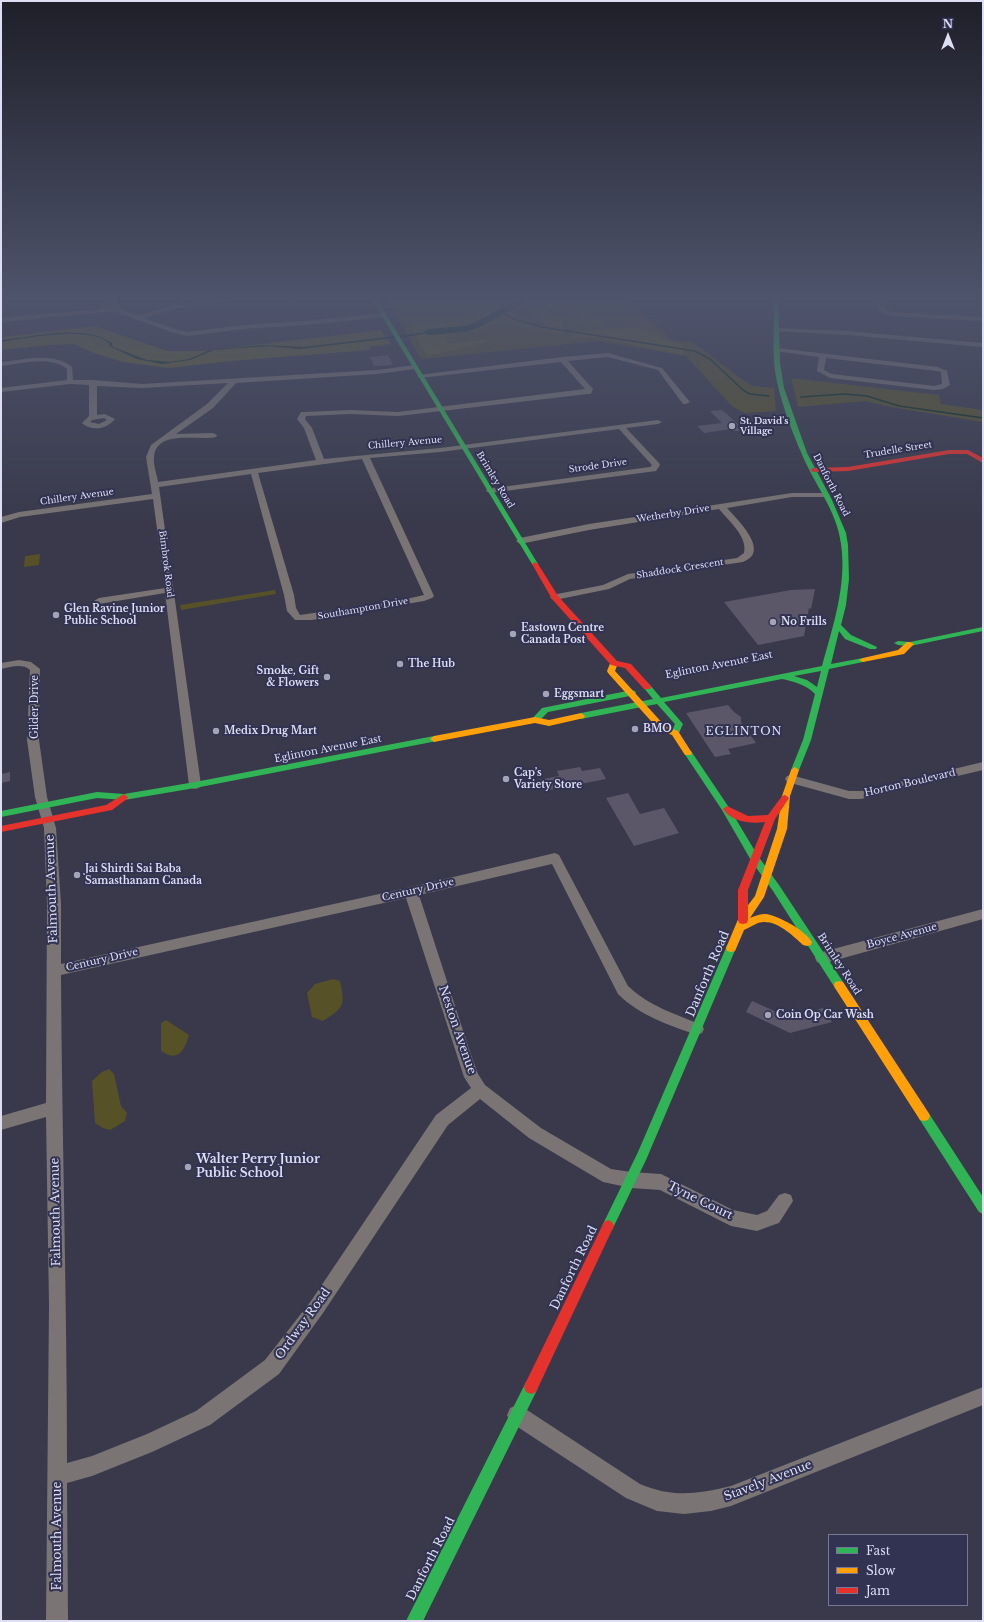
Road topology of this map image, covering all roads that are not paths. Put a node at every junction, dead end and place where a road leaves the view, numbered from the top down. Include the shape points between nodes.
1 (70, 374) edge
2 (350, 374) edge
3 (440, 374) edge
4 (575, 374) edge
5 (663, 374) edge
6 (779, 374) edge
7 (825, 374) edge
8 (944, 374) edge
9 (420, 376) joint
10 (234, 381) junction
11 (70, 382) junction
12 (92, 382) junction
13 (1, 390) edge
14 (686, 402) dead end
15 (441, 410) junction
16 (93, 417) dead end
17 (658, 422) dead end
18 (621, 427) junction
19 (167, 436) junction
20 (213, 436) dead end
21 (464, 447) junction
22 (365, 456) junction
23 (983, 461) edge
24 (321, 462) junction
25 (813, 470) junction
26 (254, 471) junction
27 (155, 485) junction
28 (490, 491) junction
29 (826, 495) junction
30 (156, 496) junction
31 (721, 506) junction
32 (1, 520) edge
33 (520, 541) junction
34 (169, 590) junction
35 (555, 597) junction
36 (99, 601) dead end
37 (837, 625) junction
38 (983, 630) edge
39 (910, 644) junction
40 (880, 645) junction
41 (853, 650) dead end
42 (841, 653) dead end
43 (830, 655) junction
44 (819, 657) dead end
45 (614, 663) junction
46 (1, 666) edge
47 (826, 667) junction
48 (778, 676) junction
49 (653, 689) junction
50 (631, 693) junction
51 (819, 694) junction
52 (658, 701) junction
53 (641, 704) junction
54 (535, 720) junction
55 (675, 734) junction
56 (983, 766) edge
57 (791, 779) junction
58 (194, 785) junction
59 (786, 796) junction
60 (124, 797) junction
61 (44, 805) junction
62 (725, 808) junction
63 (1, 814) edge
64 (771, 818) junction
65 (47, 820) junction
66 (1, 829) edge
67 (755, 859) junction
68 (766, 874) junction
69 (411, 892) junction
70 (983, 914) edge
71 (742, 924) junction
72 (818, 953) junction
73 (54, 971) junction
74 (697, 1029) junction
75 (480, 1090) junction
76 (54, 1108) junction
77 (1, 1123) edge
78 (631, 1180) junction
79 (785, 1201) dead end
80 (983, 1208) edge
81 (983, 1396) edge
82 (517, 1415) junction
83 (58, 1476) junction
84 (57, 1621) edge
85 (414, 1621) edge

1 - 11 street
2 - 10 street
3 - 9 street
4 - 15 street via 589,389 588,392
5 - 14 street
6 - 25 main road, Danforth Road via 804,453
7 - 8 street via 941,388 946,386
9 - 15 main road, Brimley Road
10 - 12 street via 142,386
10 - 19 street, Bimbrok Road via 210,406
11 - 12 street
11 - 13 street
12 - 16 street
15 - 21 main road, Brimley Road
15 - 24 street via 398,414 304,414 301,419 310,432
17 - 18 street, Chillery Avenue
18 - 21 street, Chillery Avenue
18 - 28 street, Strode Drive via 653,461 655,467
19 - 20 street
19 - 27 street, Bimbrok Road via 155,445 150,457
21 - 22 street, Chillery Avenue
21 - 28 main road, Brimley Road
22 - 24 street, Chillery Avenue
22 - 26 street, Southampton Drive via 429,596 298,618 291,612 289,596
23 - 25 main road, Trudelle Street via 968,452 960,452 848,469
24 - 26 street, Chillery Avenue
25 - 29 main road, Danforth Road
26 - 27 street, Chillery Avenue
27 - 30 street, Bimbrok Road
28 - 33 main road, Brimley Road
29 - 31 street, Wetherby Drive via 792,495
29 - 37 main road, Danforth Road via 837,518 845,545 845,586
30 - 32 street, Chillery Avenue via 19,515
30 - 34 street, Bimbrok Road
31 - 33 street, Wetherby Drive
31 - 35 street, Shaddock Crescent via 743,531 747,540 748,554 740,560 628,577 606,587
33 - 35 main road, Brimley Road
34 - 36 street
34 - 58 street, Bimbrok Road
35 - 45 main road, Brimley Road
37 - 40 main road via 844,635 854,641
37 - 43 main road, Danforth Road
38 - 39 main road, Eglinton Avenue East
39 - 40 main road, Eglinton Avenue East
39 - 47 main road, Eglinton Avenue East via 902,652
40 - 41 main road, Eglinton Avenue East
42 - 43 main road
43 - 44 main road
43 - 47 main road, Danforth Road
45 - 49 main road, Brimley Road via 628,666
45 - 50 main road, Brimley Road via 611,671
46 - 61 street, Gilder Drive via 26,663 34,669 33,740
47 - 48 main road, Eglinton Avenue East
47 - 51 main road, Danforth Road
48 - 51 main road via 804,680
48 - 52 main road, Eglinton Avenue East
49 - 50 main road, Eglinton Avenue East
49 - 52 main road, Brimley Road
50 - 53 main road, Brimley Road
50 - 54 main road, Eglinton Avenue East via 545,710
51 - 57 main road, Danforth Road via 807,740
52 - 53 main road, Eglinton Avenue East
52 - 55 main road, Brimley Road via 679,724
53 - 54 main road, Eglinton Avenue East via 549,723
53 - 55 main road, Brimley Road via 662,728
54 - 58 main road, Eglinton Avenue East
55 - 62 main road, Brimley Road
56 - 57 street, Horton Boulevard via 861,795 849,795
57 - 59 main road, Danforth Road
58 - 60 main road, Eglinton Avenue East
59 - 64 main road, Danforth Road
59 - 68 main road, Danforth Road via 782,829
60 - 61 main road, Eglinton Avenue East via 97,795
60 - 65 main road, Eglinton Avenue East via 109,808
61 - 63 main road, Eglinton Avenue East
61 - 65 street, Falmouth Avenue
62 - 64 main road via 739,818 753,822
62 - 67 main road, Brimley Road
64 - 67 main road, Danforth Road
65 - 66 main road, Eglinton Avenue East
65 - 73 street, Falmouth Avenue via 54,875
67 - 68 main road, Brimley Road
67 - 71 main road, Danforth Road via 743,890
68 - 71 main road, Danforth Road via 759,897
68 - 72 main road, Brimley Road
69 - 73 street, Century Drive
69 - 74 street, Century Drive via 555,858 623,990 631,999 642,1005
69 - 75 street, Neston Avenue via 462,1050
70 - 72 street, Boyce Avenue
71 - 72 main road via 758,919 770,919 781,924
71 - 74 main road, Danforth Road
72 - 80 main road, Brimley Road
73 - 76 street, Falmouth Avenue
74 - 78 main road, Danforth Road
75 - 78 street, Neston Avenue via 535,1133 609,1176
75 - 83 street, Ordway Road via 442,1120 317,1307 272,1367 203,1418 152,1442
76 - 77 street
76 - 83 street, Falmouth Avenue
78 - 79 street, Tyne Court via 661,1182 731,1218 757,1223 773,1217
78 - 82 main road, Danforth Road
81 - 82 street, Stavely Avenue via 731,1496 684,1504 657,1501 633,1491
82 - 85 main road, Danforth Road
83 - 84 street, Falmouth Avenue

